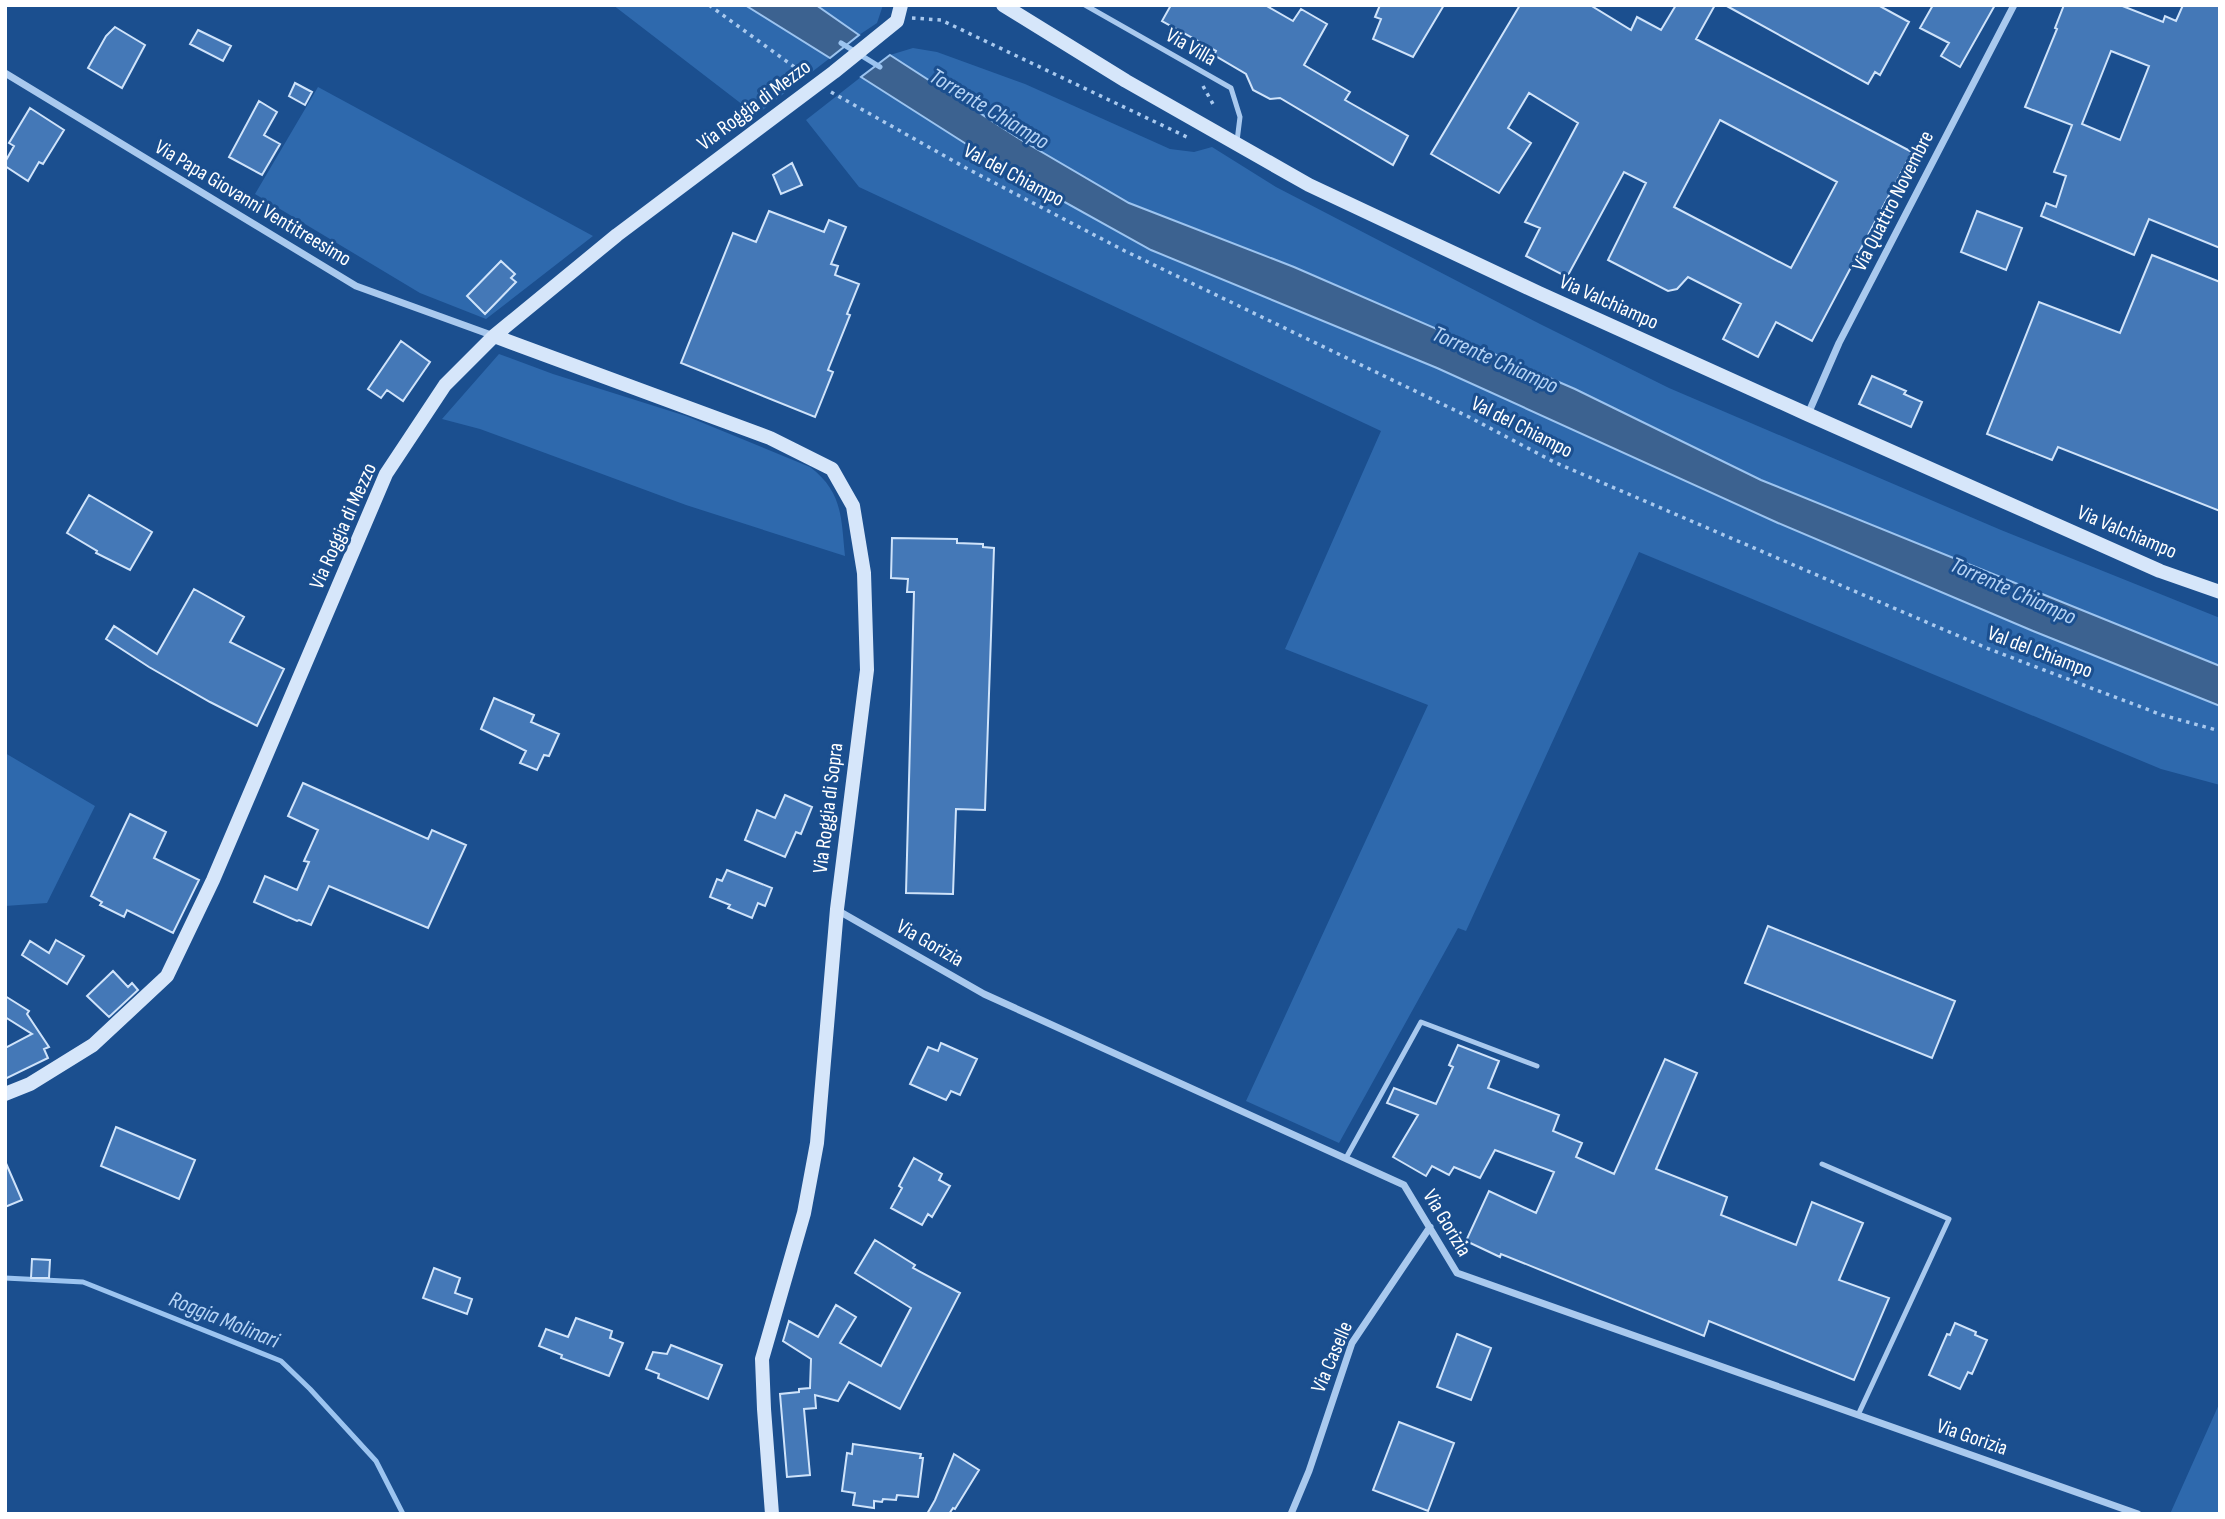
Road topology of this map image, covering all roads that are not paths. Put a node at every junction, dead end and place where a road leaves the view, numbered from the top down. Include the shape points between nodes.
1 (901, 5) edge
2 (1003, 5) edge
3 (1085, 5) edge
4 (2014, 5) edge
5 (5, 73) edge
6 (1237, 144) junction
7 (494, 336) junction
8 (1807, 414) junction
9 (2220, 592) edge
10 (837, 909) junction
11 (1537, 1066) dead end
12 (5, 1094) edge
13 (1346, 1158) junction
14 (1822, 1164) dead end
15 (1430, 1227) junction
16 (1858, 1415) junction
17 (772, 1514) edge
18 (1291, 1514) edge
19 (2138, 1514) edge

1 - 7 street, Via Roggia di Mezzo via 897,21 617,235
2 - 6 street, Via Valchiampo
3 - 6 lane, Via Villa via 1231,89 1240,117
4 - 8 street, Via Quattro Novembre via 1839,343
5 - 7 street, Via Papa Giovanni Ventitreesimo via 356,286
6 - 8 street, Via Valchiampo via 1309,185
7 - 10 street, Via Roggia di Sopra via 770,438 832,470 853,506 864,573 867,670
7 - 12 street, Via Roggia di Mezzo via 445,385 386,474 213,880 167,976 93,1045
8 - 9 street, Via Valchiampo via 2160,570
10 - 13 street, Via Gorizia via 984,994
10 - 17 street, Via Roggia di Sopra via 817,1143 804,1213 762,1359
11 - 13 lane via 1421,1022
13 - 15 street, Via Gorizia via 1404,1185
14 - 16 lane via 1949,1219
15 - 16 street, Via Gorizia via 1457,1273
15 - 18 street, Via Caselle via 1352,1343
16 - 19 street, Via Gorizia

